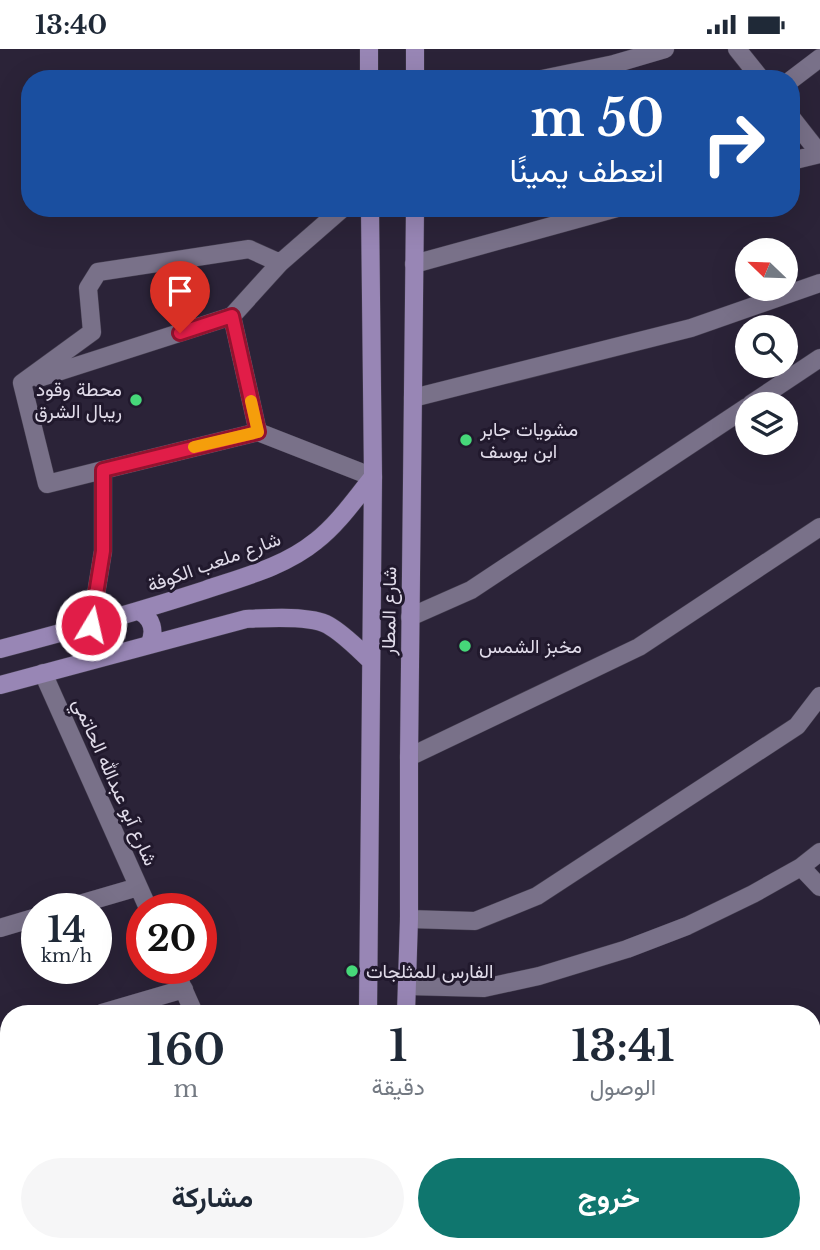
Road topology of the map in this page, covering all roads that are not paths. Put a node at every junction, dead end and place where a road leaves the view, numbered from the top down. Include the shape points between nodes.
1 (369, 49) edge
2 (415, 49) edge
3 (666, 49) edge
4 (737, 49) edge
5 (820, 58) edge
6 (369, 70) edge
7 (415, 70) edge
8 (585, 70) edge
9 (754, 70) edge
10 (800, 73) edge
11 (800, 128) edge
12 (820, 154) edge
13 (800, 159) edge
14 (333, 217) edge
15 (370, 217) edge
16 (415, 217) edge
17 (584, 217) edge
18 (280, 263) junction
19 (414, 264) junction
20 (820, 283) edge
21 (232, 316) junction
22 (820, 358) edge
23 (22, 383) junction
24 (769, 392) edge
25 (412, 398) junction
26 (735, 414) edge
27 (258, 432) junction
28 (103, 470) junction
29 (373, 477) junction
30 (820, 527) edge
31 (139, 611) junction
32 (410, 617) junction
33 (91, 625) junction
34 (149, 645) junction
35 (0, 649) edge
36 (370, 661) junction
37 (43, 673) junction
38 (0, 685) edge
39 (820, 697) edge
40 (409, 757) junction
41 (820, 852) edge
42 (801, 867) junction
43 (138, 887) junction
44 (820, 887) edge
45 (141, 893) edge
46 (112, 895) edge
47 (409, 919) junction
48 (21, 922) edge
49 (0, 928) edge
50 (182, 984) edge
51 (407, 986) junction
52 (184, 989) junction
53 (129, 1005) edge
54 (191, 1005) edge
55 (368, 1005) edge
56 (406, 1005) edge

1 - 6 main road
2 - 7 main road
3 - 8 street
4 - 9 street
5 - 10 street
11 - 12 street
12 - 13 street
14 - 18 street
15 - 29 main road, شارع المطار
16 - 19 main road, شارع المطار
17 - 19 street
18 - 21 street
18 - 23 street via 249,249 98,272 88,288 92,332
19 - 25 main road, شارع المطار
20 - 25 street via 691,328
21 - 23 street
21 - 27 street
22 - 24 street
23 - 28 street via 47,484
25 - 32 main road, شارع المطار
26 - 32 street via 471,590
27 - 28 street
27 - 29 street
28 - 33 street via 103,551
29 - 31 main road, شارع ملعب الكوفة via 337,520 292,558
29 - 36 main road, شارع المطار
30 - 40 street via 639,647
31 - 33 main road, شارع ملعب الكوفة
31 - 34 main road via 152,625
32 - 40 main road, شارع المطار
33 - 35 main road, شارع ملعب الكوفة
34 - 36 main road via 246,619 278,617 325,623
34 - 37 main road
36 - 55 main road, شارع المطار
37 - 38 main road
37 - 43 street, شارع آبو عبدالله الحاتمي
39 - 47 street via 797,726 537,896 475,921
40 - 47 main road, شارع المطار
41 - 42 street
42 - 44 street
42 - 51 street via 687,926 539,976 484,988
43 - 45 street, شارع آبو عبدالله الحاتمي
43 - 46 street
47 - 51 main road, شارع المطار
48 - 49 street
50 - 52 street
51 - 56 main road, شارع المطار
52 - 53 street
52 - 54 street

